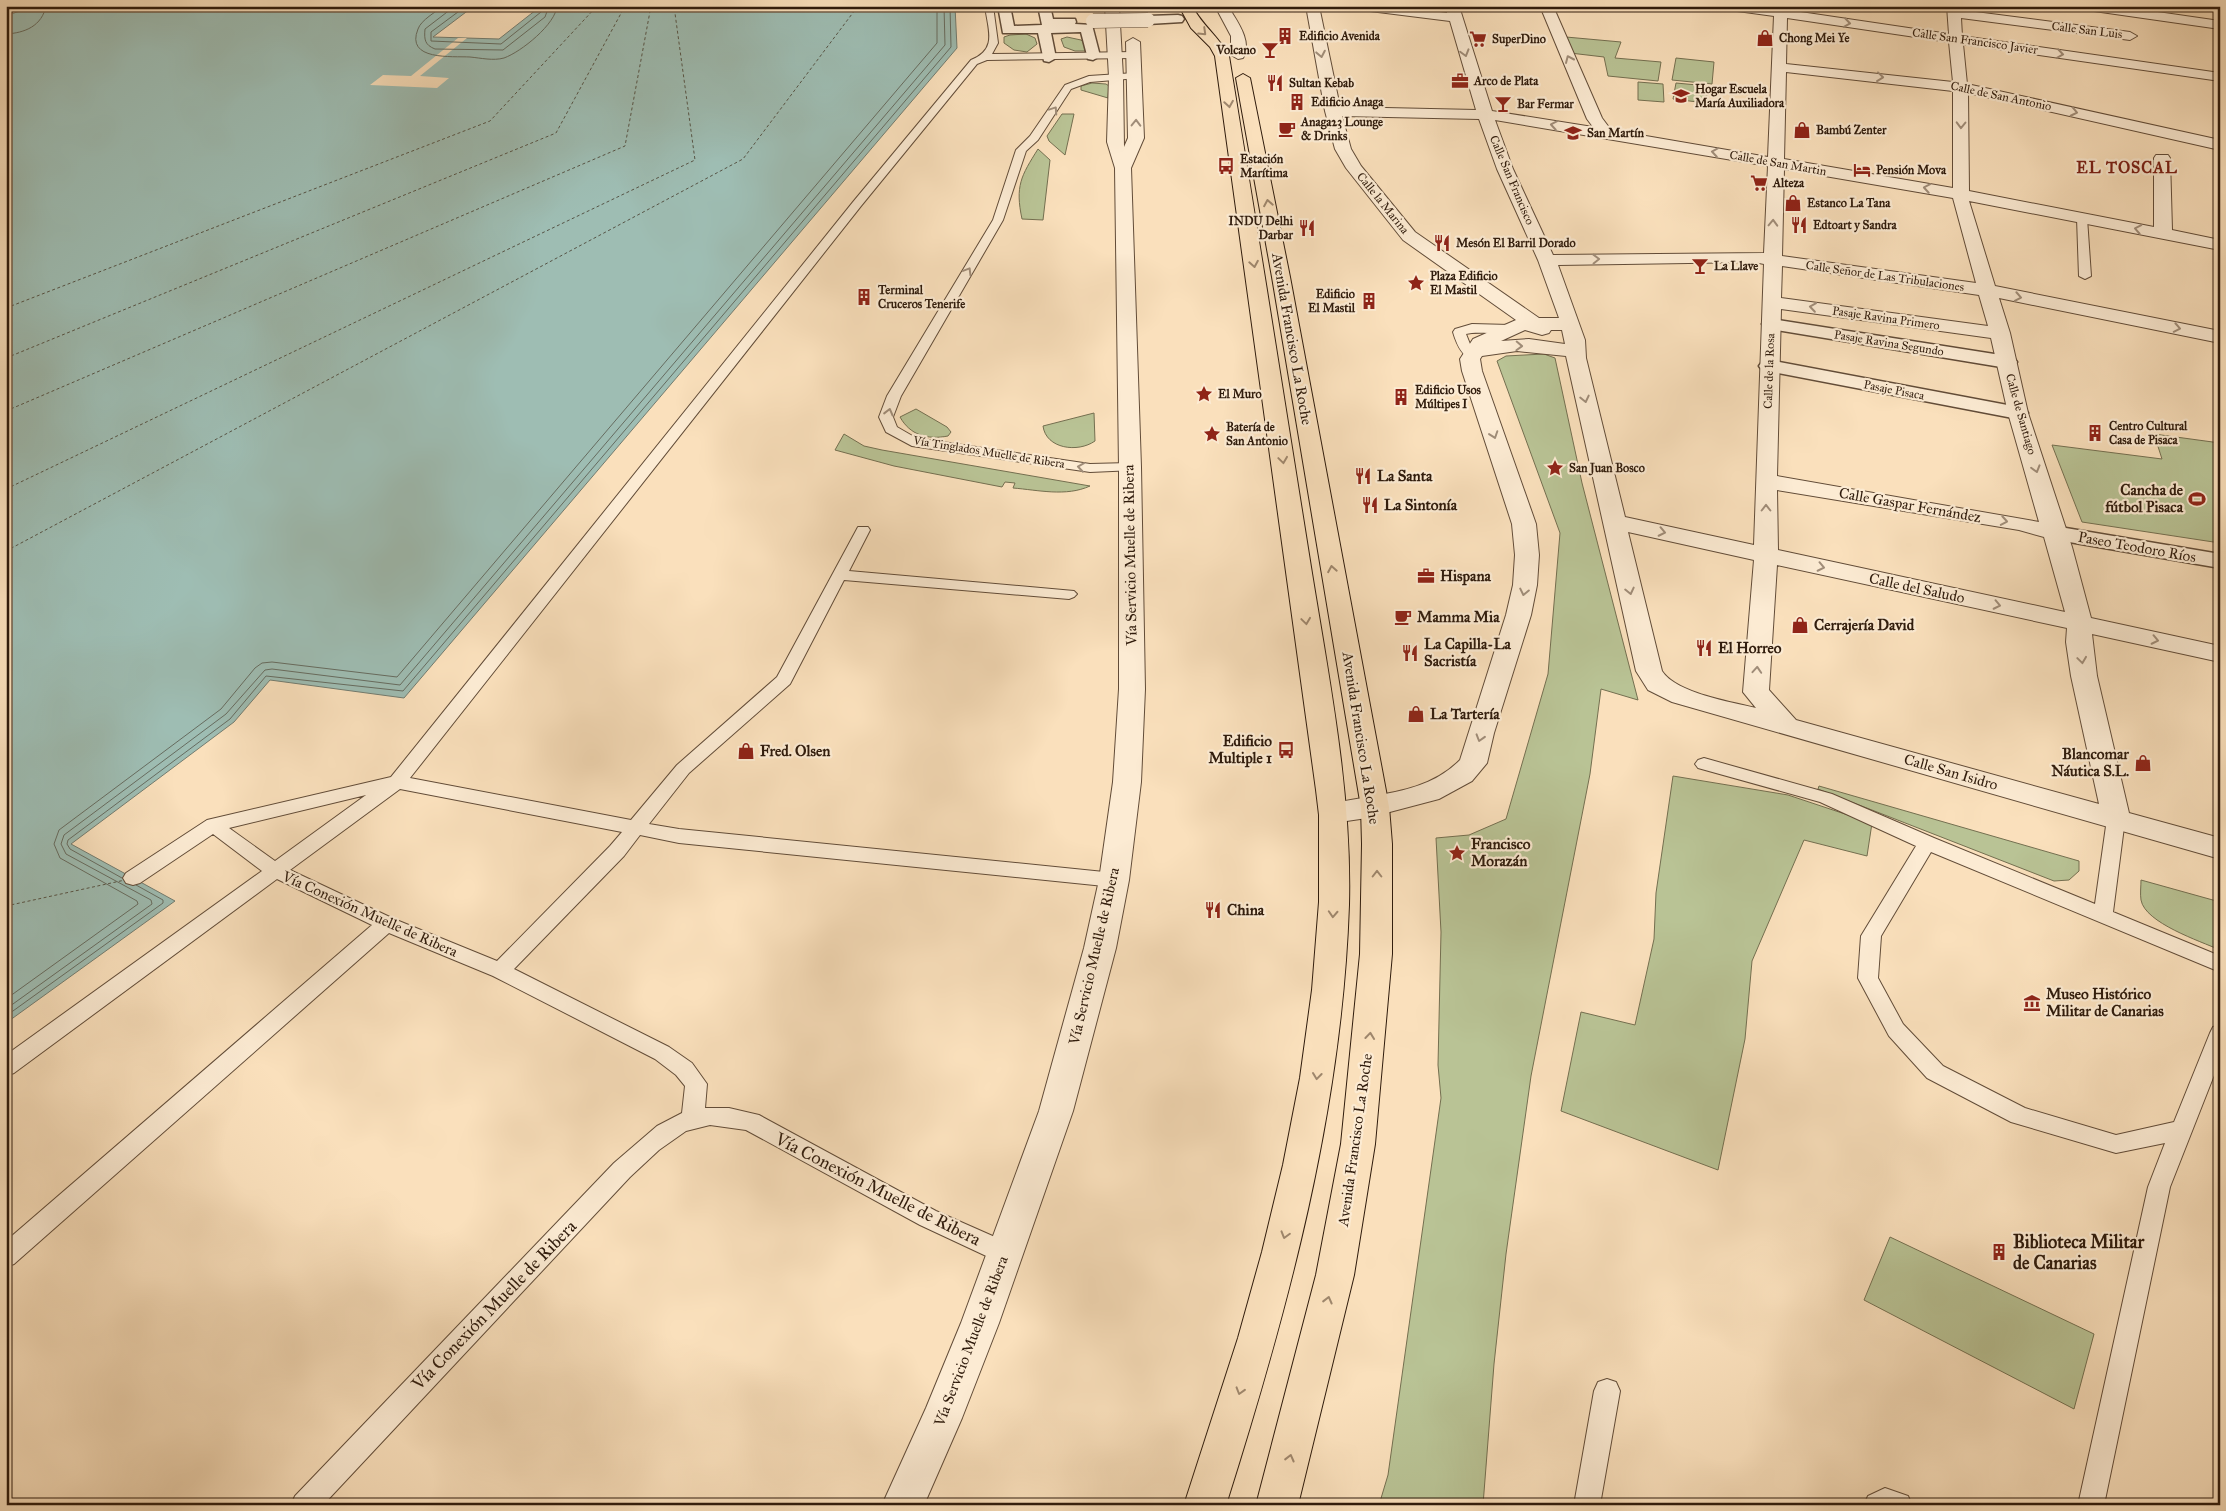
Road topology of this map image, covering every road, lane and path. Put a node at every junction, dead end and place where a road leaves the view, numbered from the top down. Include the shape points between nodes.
1 (990, 6) edge
2 (1004, 6) edge
3 (1044, 6) edge
4 (1112, 6) edge
5 (1128, 6) edge
6 (1156, 6) edge
7 (1185, 6) edge
8 (1221, 6) edge
9 (1312, 6) edge
10 (1362, 6) edge
11 (1546, 6) edge
12 (1730, 6) edge
13 (2087, 6) edge
14 (1951, 8) edge
15 (1781, 10) edge
16 (1454, 12) edge
17 (2130, 12) junction
18 (1208, 17) dead end
19 (2220, 25) edge
20 (1044, 32) junction
21 (1957, 39) junction
22 (2131, 50) junction
23 (1134, 55) junction
24 (1093, 56) junction
25 (1115, 56) junction
26 (1230, 56) junction
27 (986, 57) junction
28 (1049, 58) junction
29 (1779, 67) junction
30 (1135, 76) junction
31 (2220, 76) edge
32 (1116, 77) junction
33 (1961, 87) junction
34 (1333, 111) junction
35 (1485, 114) junction
36 (1606, 134) junction
37 (2220, 145) edge
38 (2162, 158) dead end
39 (1776, 162) junction
40 (1123, 168) junction
41 (1960, 194) junction
42 (2082, 218) junction
43 (2163, 234) junction
44 (2220, 245) edge
45 (1772, 259) junction
46 (1547, 260) junction
47 (2085, 276) dead end
48 (1986, 290) junction
49 (1772, 302) junction
50 (1535, 324) junction
51 (1570, 324) junction
52 (1771, 324) junction
53 (1510, 329) junction
54 (1442, 331) dead end
55 (1459, 332) junction
56 (2000, 333) junction
57 (2220, 337) edge
58 (1574, 351) junction
59 (1472, 355) junction
60 (2006, 362) junction
61 (1769, 366) junction
62 (2018, 413) junction
63 (1130, 467) junction
64 (1766, 482) junction
65 (1614, 522) junction
66 (863, 530) dead end
67 (2054, 532) junction
68 (1766, 555) junction
69 (2220, 561) edge
70 (839, 575) junction
71 (1069, 594) dead end
72 (2080, 624) junction
73 (2220, 654) edge
74 (1786, 725) junction
75 (1704, 764) dead end
76 (397, 782) junction
77 (1375, 807) junction
78 (1333, 813) junction
79 (2116, 818) junction
80 (213, 825) junction
81 (635, 828) junction
82 (1927, 842) junction
83 (2220, 849) edge
84 (276, 872) junction
85 (133, 878) dead end
86 (1114, 880) junction
87 (2103, 915) junction
88 (388, 924) junction
89 (2220, 964) edge
90 (500, 971) junction
91 (2220, 1034) edge
92 (6, 1067) edge
93 (694, 1117) junction
94 (2182, 1130) junction
95 (1005, 1253) junction
96 (6, 1256) edge
97 (1607, 1391) dead end
98 (304, 1505) edge
99 (903, 1505) edge
100 (1204, 1505) edge
101 (1277, 1505) edge
102 (1587, 1505) edge
103 (1877, 1505) edge
104 (1899, 1505) edge
105 (2091, 1505) edge

1 - 27 lane via 994,43
2 - 20 street via 1008,30
3 - 6 street, bridge via 1047,22 1176,19 1160,13
4 - 25 street, Vía Servicio Muelle de Ribera
5 - 23 street, Vía Servicio Muelle de Ribera
7 -> 26 main road via 1196,25
8 - 26 street, Avenida Francisco La Roche via 1238,36
9 -> 34 street, Calle la Marina
10 - 16 street
36 -> 11 street via 1595,119
12 - 15 street, Calle San Francisco Javier
13 - 17 street
14 - 21 street, Calle de Santiago
14 - 22 street, Calle San Luis
15 -> 21 street, Calle San Francisco Javier
15 - 29 street, Calle de la Rosa
16 -> 35 street, Calle San Francisco
17 - 19 street
17 - 22 street
18 - 26 main road via 1231,43
20 - 24 street via 1089,39
20 - 28 street
21 -> 22 street, Calle San Francisco Javier
21 - 33 street, Calle de Santiago
22 - 31 street, Calle San Francisco Javier
23 - 25 lane
23 - 30 street, Vía Servicio Muelle de Ribera
24 - 25 lane
24 - 28 lane
25 - 32 street, Vía Servicio Muelle de Ribera
77 -> 26 main road, Avenida Francisco La Roche via 1262,171
26 -> 78 main road, Avenida Francisco La Roche via 1238,166
27 - 28 lane
27 - 76 lane via 969,67 882,174
29 -> 33 street, Calle de San Antonio
29 - 39 street, Calle de la Rosa
30 - 32 lane
40 -> 30 street, Vía Servicio Muelle de Ribera via 1136,138
32 - 40 street, Vía Servicio Muelle de Ribera via 1115,142
63 -> 32 lane, Vía Tinglados Muelle de Ribera via 1090,468 912,442 890,429 886,417 894,396 998,220 1021,150 1034,138 1068,87 1089,79
33 -> 37 street, Calle de San Antonio
33 -> 41 street, Calle de Santiago
34 - 35 street, Calle de San Martin
34 - 50 street, Calle la Marina via 1347,157 1402,228
36 -> 35 street, Calle de San Martin
35 - 46 street, Calle San Francisco via 1505,168
39 -> 36 street, Calle de San Martin
38 - 43 street
41 -> 39 street, Calle de San Martin
45 -> 39 street, Calle de la Rosa
40 - 63 street, Vía Servicio Muelle de Ribera
41 - 42 street, Calle de San Martin
41 - 48 street, Calle de Santiago
43 -> 42 street, Calle de San Martin
42 - 47 lane
43 - 44 street, Calle de San Martin
46 -> 45 street, Calle Señor de Las Tribulaciones via 1741,256
45 - 48 street, Calle Señor de Las Tribulaciones
45 - 49 street, Calle de la Rosa
46 - 51 street, Calle San Francisco
48 - 56 street, Calle de Santiago
48 -> 57 street, Calle Señor de Las Tribulaciones
49 - 52 street, Calle de la Rosa
56 -> 49 street, Pasaje Ravina Primero
50 - 51 street
50 - 53 street via 1522,324
50 - 58 street, Calle la Marina
51 - 58 street, Calle San Francisco via 1575,340
52 - 60 street, Pasaje Ravina Segundo
52 - 61 street, Calle de la Rosa
53 - 55 lane via 1472,328
53 - 59 street via 1480,343
54 - 55 lane
55 - 59 lane
56 - 60 street, Calle de Santiago
59 -> 58 street via 1504,346
58 -> 65 street, Calle San Francisco
59 -> 77 street via 1472,371 1524,524 1528,549 1524,593 1469,769 1445,785
60 - 62 street, Calle de Santiago
61 - 62 street, Pasaje Pisaca
61 - 64 street, Calle de la Rosa
62 -> 67 street, Calle de Santiago
63 - 86 street, Vía Servicio Muelle de Ribera via 1131,738
64 -> 67 street, Calle Gaspar Fernández
68 -> 64 street, Calle de la Rosa
65 -> 68 street, Calle del Saludo
65 -> 74 street, Calle San Isidro via 1649,671 1657,684 1681,696
66 - 70 lane
67 - 69 street, Paseo Teodoro Ríos
67 - 72 street, Calle de Santiago
68 -> 72 street, Calle del Saludo
74 -> 68 street, Calle de la Rosa via 1756,692
70 - 71 lane
70 - 81 lane via 784,680 683,769
72 -> 73 street, Calle del Saludo
72 -> 79 street, Calle de Santiago via 2084,676
74 - 79 street, Calle San Isidro
75 - 82 lane via 1826,798
76 - 80 lane
76 - 81 lane
76 - 84 lane
77 - 78 street
101 -> 77 main road, Avenida Francisco La Roche via 1335,1275 1358,1144 1376,954
78 -> 100 main road, Avenida Francisco La Roche via 1334,894 1329,976 1314,1094 1289,1221 1250,1361
79 - 83 street, Calle San Isidro
79 - 87 lane
80 - 84 lane, Vía Conexión Muelle de Ribera
80 - 85 lane
81 - 86 lane via 679,836
81 - 90 lane
82 - 87 lane
82 - 94 lane via 1871,936 1868,978 1896,1030 1935,1072 2019,1116 2116,1144
84 - 88 lane, Vía Conexión Muelle de Ribera
84 - 92 lane
86 - 95 street, Vía Servicio Muelle de Ribera via 1100,948 1056,1111
87 - 89 lane
88 - 90 lane, Vía Conexión Muelle de Ribera
88 - 96 lane
90 - 93 lane, Vía Conexión Muelle de Ribera via 662,1053 684,1069 696,1084
91 - 94 lane
93 - 95 lane, Vía Conexión Muelle de Ribera via 751,1122 928,1218
93 - 98 lane, Vía Conexión Muelle de Ribera via 655,1138 622,1170
94 - 105 lane via 2159,1187
95 - 99 street, Vía Servicio Muelle de Ribera via 942,1418
97 - 102 lane
103 - 104 lane via 1885,1502

